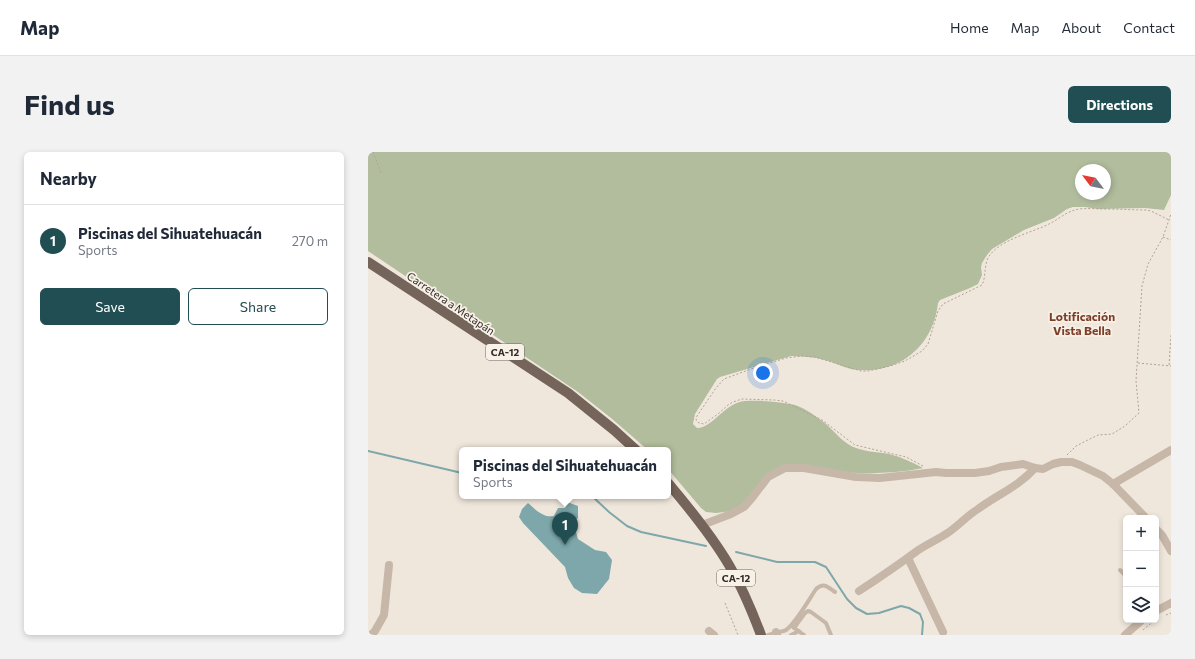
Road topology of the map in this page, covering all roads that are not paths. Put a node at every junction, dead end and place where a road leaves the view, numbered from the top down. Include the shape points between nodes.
1 (368, 262) edge
2 (633, 447) edge
3 (1168, 451) edge
4 (1171, 460) edge
5 (1035, 468) junction
6 (1113, 484) junction
7 (671, 487) edge
8 (1143, 515) edge
9 (702, 525) junction
10 (1159, 532) edge
11 (1171, 551) edge
12 (908, 558) junction
13 (389, 565) dead end
14 (1120, 570) dead end
15 (1123, 573) edge
16 (859, 591) dead end
17 (834, 592) dead end
18 (1171, 604) edge
19 (1159, 607) edge
20 (1139, 623) edge
21 (793, 627) junction
22 (799, 631) junction
23 (943, 632) dead end
24 (777, 634) edge
25 (371, 635) edge
26 (761, 635) edge
27 (768, 635) edge
28 (792, 635) edge
29 (804, 635) edge
30 (831, 635) edge
31 (1125, 635) edge

1 - 2 main road, Carretera a Metapán / CA-12 via 568,393
3 - 4 street
3 - 6 street
5 - 6 street via 1043,469 1052,464 1072,462 1103,476
5 - 9 street via 1023,464 975,473 934,472 880,478 785,468 768,477 744,507
5 - 12 street via 1026,478 988,501 950,531
6 - 8 street
7 - 9 main road, CA-12
9 - 26 main road, CA-12 via 729,565
10 - 11 street
12 - 16 street
12 - 23 street
13 - 25 street via 384,615
14 - 15 lane
17 - 21 lane via 825,585 820,585
18 - 19 street
20 - 31 street
21 - 22 lane
21 - 24 lane
21 - 30 lane via 808,611 826,623
22 - 28 lane
22 - 29 lane
24 - 27 lane

